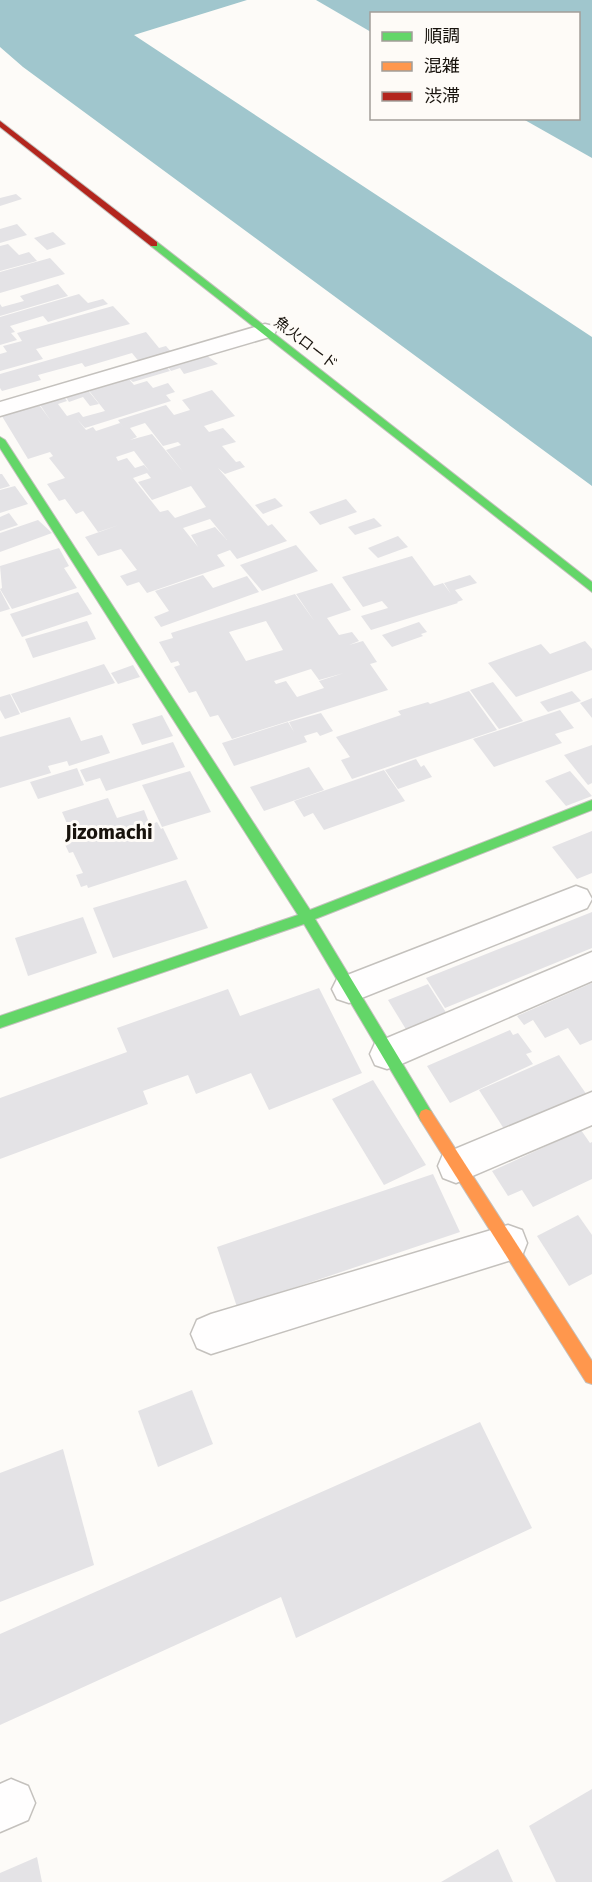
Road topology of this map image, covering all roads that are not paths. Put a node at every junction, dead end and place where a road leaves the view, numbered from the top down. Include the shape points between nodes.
1 (0, 123) edge
2 (265, 331) junction
3 (0, 409) edge
4 (0, 440) edge
5 (592, 588) edge
6 (592, 805) edge
7 (576, 899) dead end
8 (308, 917) junction
9 (592, 966) edge
10 (349, 989) junction
11 (0, 1022) edge
12 (387, 1054) junction
13 (592, 1108) edge
14 (456, 1166) junction
15 (508, 1243) junction
16 (211, 1334) dead end
17 (592, 1376) edge

1 - 2 street, 魚火ロード
2 - 3 street
2 - 5 street, 魚火ロード
4 - 8 street
6 - 8 street
7 - 10 street
8 - 10 street
8 - 11 street
9 - 12 street
10 - 12 street
12 - 14 street
13 - 14 street
14 - 15 street
15 - 16 street
15 - 17 street

